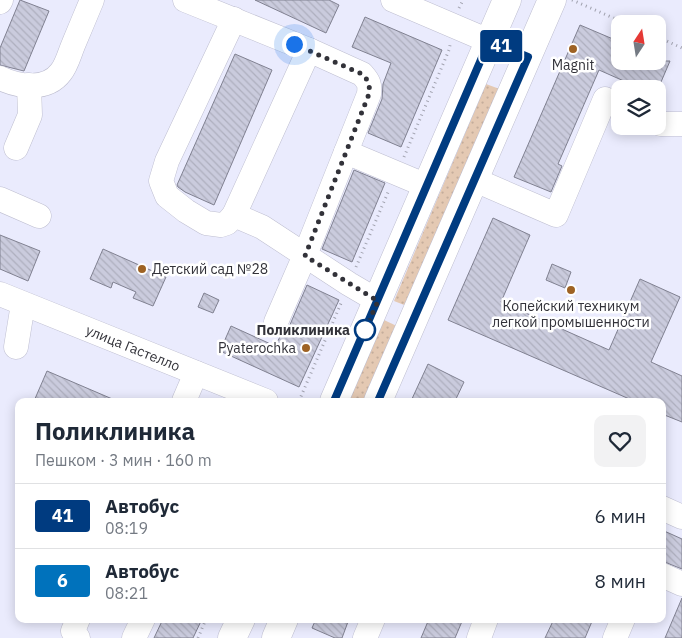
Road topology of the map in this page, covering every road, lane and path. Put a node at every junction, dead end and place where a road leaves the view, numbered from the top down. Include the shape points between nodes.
1 (92, 0) edge
2 (185, 0) edge
3 (393, 0) edge
4 (463, 0) edge
5 (508, 0) edge
6 (552, 0) edge
7 (571, 0) edge
8 (611, 17) edge
9 (234, 19) junction
10 (451, 25) junction
11 (489, 41) junction
12 (666, 41) edge
13 (682, 48) edge
14 (309, 50) junction
15 (528, 57) junction
16 (0, 78) edge
17 (29, 85) junction
18 (611, 102) edge
19 (666, 124) edge
20 (682, 124) edge
21 (16, 148) dead end
22 (346, 152) junction
23 (397, 173) junction
24 (475, 180) junction
25 (427, 186) junction
26 (0, 199) edge
27 (234, 215) junction
28 (39, 216) dead end
29 (305, 256) junction
30 (349, 284) junction
31 (0, 294) edge
32 (378, 301) junction
33 (23, 304) junction
34 (415, 318) junction
35 (276, 322) dead end
36 (16, 346) dead end
37 (196, 373) junction
38 (185, 398) edge
39 (258, 398) edge
40 (300, 398) edge
41 (335, 398) edge
42 (379, 398) edge
43 (666, 510) edge
44 (682, 517) edge
45 (666, 577) edge
46 (682, 584) edge
47 (76, 623) edge
48 (141, 623) edge
49 (204, 623) edge
50 (239, 623) edge
51 (372, 623) edge
52 (485, 623) edge
53 (621, 623) edge
54 (78, 638) edge
55 (134, 638) edge
56 (198, 638) edge
57 (232, 638) edge
58 (366, 638) edge
59 (479, 638) edge
60 (615, 638) edge

1 - 17 street via 62,71 52,81
2 - 9 street
3 - 10 street
4 - 10 path
5 - 11 main road
6 - 15 main road
7 - 8 path
9 - 14 street
9 - 27 street via 167,161 161,181 167,196 206,223 221,225
10 - 11 street
10 - 23 path via 450,50
11 - 15 main road
11 - 25 main road
12 - 13 path
14 - 22 street via 362,74 370,85
14 - 27 street
15 - 24 main road
16 - 17 street
17 - 21 street via 30,115
18 - 24 street via 605,99 556,215
19 - 20 street
22 - 23 street
22 - 29 street
23 - 25 street
23 - 30 path
24 - 34 main road
25 - 32 main road
26 - 28 street
27 - 29 street via 262,227
29 - 30 street
29 - 35 street
30 - 32 street
30 - 40 path
31 - 33 street, улица Гастелло
32 - 34 main road
32 - 41 main road
33 - 36 street
33 - 37 street, улица Гастелло
34 - 42 main road
37 - 38 street
37 - 39 street, улица Гастелло
43 - 44 street
45 - 46 street
47 - 54 street via 72,631
48 - 55 street
49 - 56 path
50 - 57 main road
51 - 58 street
52 - 59 street
53 - 60 street

